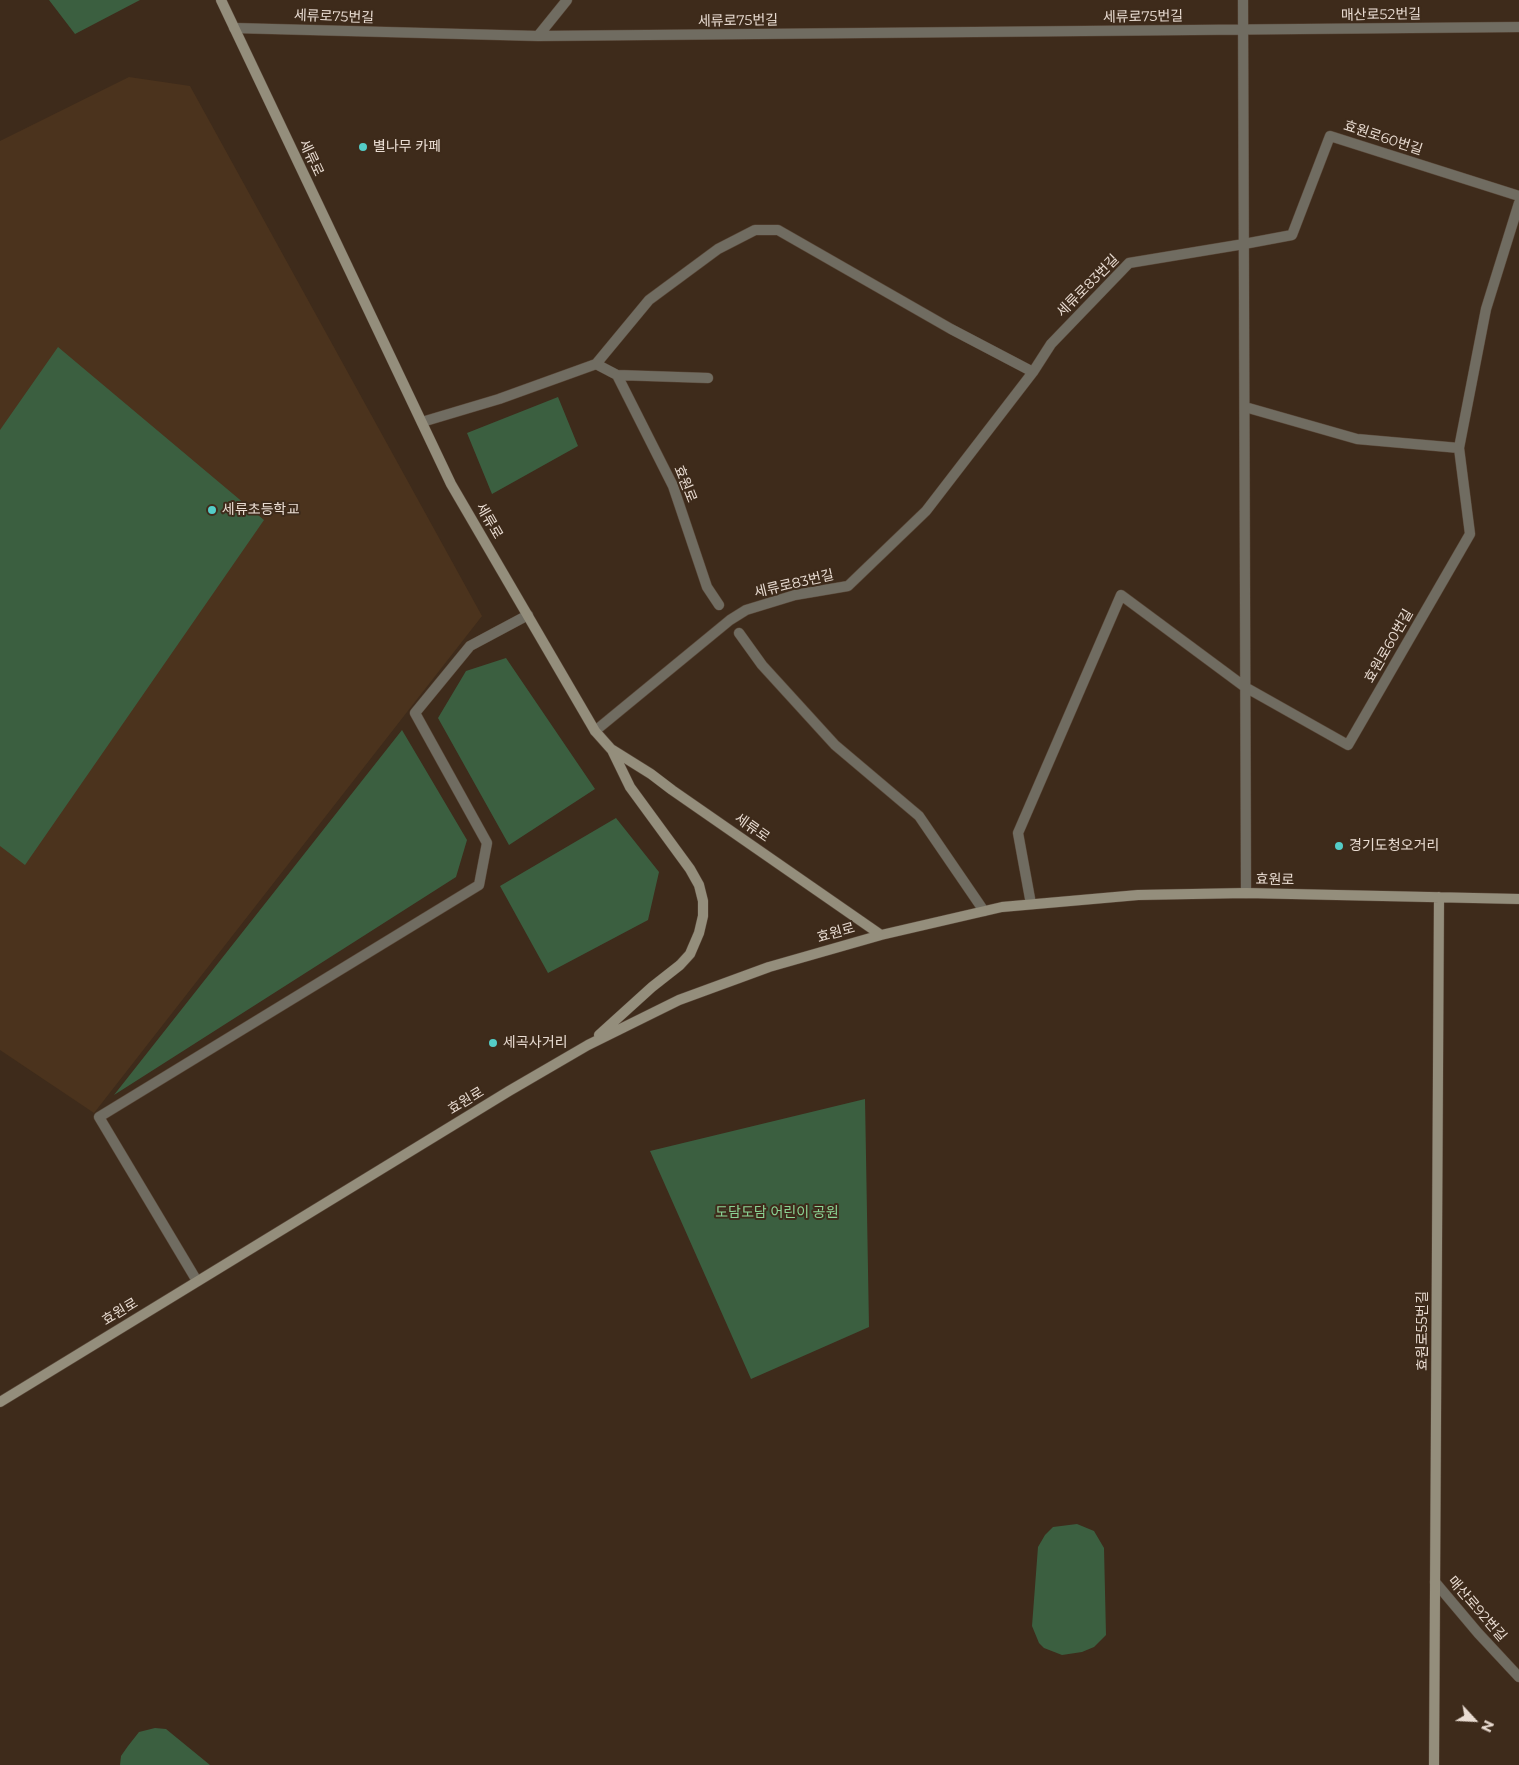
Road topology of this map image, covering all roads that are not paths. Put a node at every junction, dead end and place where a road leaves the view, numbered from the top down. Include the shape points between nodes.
1 (221, 0) edge
2 (567, 0) edge
3 (1243, 0) edge
4 (1519, 27) edge
5 (234, 28) junction
6 (1243, 30) junction
7 (538, 36) junction
8 (1519, 196) edge
9 (1519, 203) edge
10 (1244, 244) junction
11 (596, 364) junction
12 (1033, 372) junction
13 (617, 375) junction
14 (708, 378) dead end
15 (1244, 407) junction
16 (422, 422) junction
17 (1459, 448) junction
18 (720, 605) dead end
19 (528, 615) junction
20 (739, 633) dead end
21 (1245, 687) junction
22 (595, 731) junction
23 (612, 749) junction
24 (1246, 894) junction
25 (1439, 897) junction
26 (1519, 899) edge
27 (1031, 904) junction
28 (984, 911) junction
29 (881, 935) junction
30 (588, 1045) junction
31 (197, 1281) junction
32 (0, 1402) edge
33 (1435, 1582) junction
34 (1519, 1677) edge
35 (1434, 1765) edge

1 - 5 street, 세류로
2 - 7 street
3 - 6 street
4 - 6 street, 매산로52번길
5 - 7 street, 세류로75번길
5 - 16 street, 세류로
6 - 7 street, 세류로75번길
6 - 10 street
8 - 10 street, 효원로60번길 via 1330,136 1292,235
9 - 17 street, 효원로60번길 via 1486,309
10 - 12 street, 세류로83번길 via 1129,263 1051,344
10 - 15 street
11 - 12 street via 649,300 718,248 755,230 778,230
11 - 13 street
11 - 16 street via 499,400
12 - 22 street, 세류로83번길 via 926,511 848,586 746,610
13 - 14 street
13 - 18 street, 효원로 via 674,486 706,587
15 - 17 street via 1357,439
15 - 21 street
16 - 19 street, 세류로 via 451,484
17 - 21 street, 효원로60번길 via 1470,534 1348,745
19 - 22 street, 세류로
19 - 31 street via 470,646 415,713 486,843 479,885 99,1117
20 - 28 street via 762,665 835,745 919,816
21 - 24 street
21 - 27 street via 1121,595 1018,833
22 - 23 street, 세류로
23 - 29 street, 세류로
23 - 30 street via 630,787 699,885 702,916 699,934 680,966
24 - 25 street, 효원로
24 - 27 street, 효원로 via 1138,896
25 - 26 street, 효원로
25 - 33 street, 효원로55번길
27 - 28 street, 효원로
28 - 29 street, 효원로
29 - 30 street, 효원로 via 769,967 687,997
30 - 31 street, 효원로
31 - 32 street, 효원로
33 - 34 street, 매산로92번길
33 - 35 street, 효원로55번길

